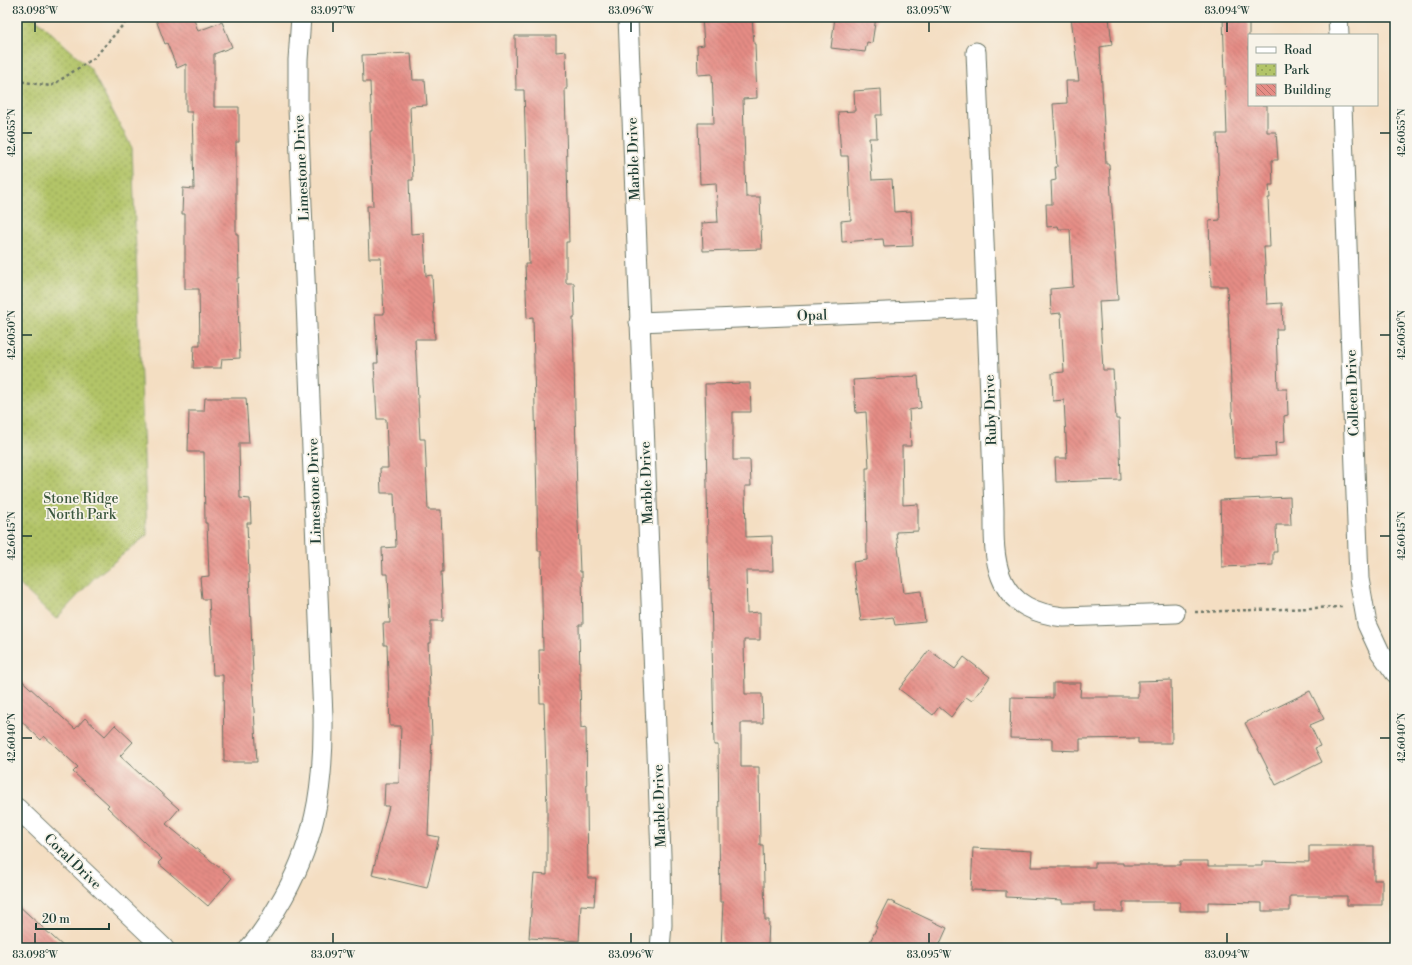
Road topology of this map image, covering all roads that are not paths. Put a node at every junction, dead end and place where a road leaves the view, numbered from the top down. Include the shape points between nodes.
1 (301, 17) edge
2 (628, 17) edge
3 (1338, 17) edge
4 (1339, 34) edge
5 (976, 52) dead end
6 (1342, 106) edge
7 (986, 308) junction
8 (639, 322) junction
9 (1175, 613) road end
10 (1395, 673) edge
11 (17, 808) edge
12 (164, 948) edge
13 (249, 948) edge
14 (660, 948) edge

1 - 13 street, Limestone Drive via 298,107 323,717 322,770 312,828 301,863 272,918
2 - 8 street, Marble Drive
3 - 4 street
5 - 7 street, Ruby Drive
6 - 10 street, Colleen Drive via 1359,579 1367,624 1380,652
7 - 8 street, Opal
7 - 9 street, Ruby Drive via 996,555 1000,577 1009,594 1032,610 1047,615
8 - 14 street, Marble Drive via 661,855
11 - 12 street, Coral Drive

